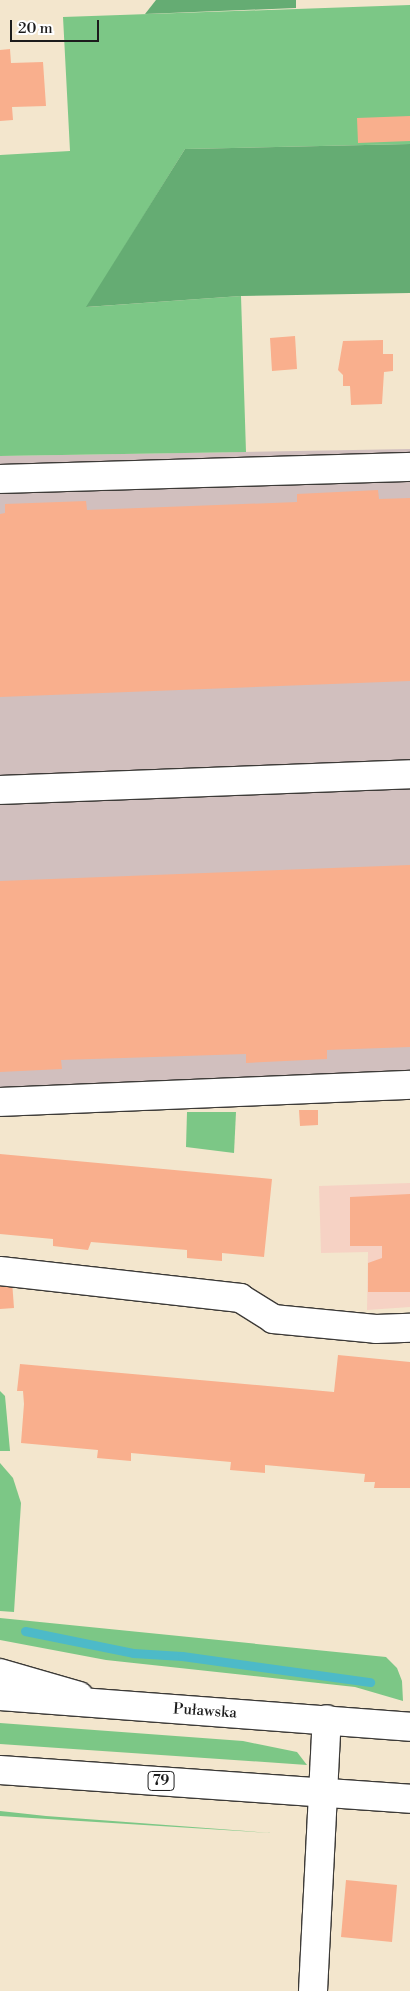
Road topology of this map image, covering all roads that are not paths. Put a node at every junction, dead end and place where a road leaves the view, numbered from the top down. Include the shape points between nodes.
1 (410, 467) edge
2 (0, 479) edge
3 (410, 774) edge
4 (0, 790) edge
5 (410, 1085) edge
6 (0, 1102) edge
7 (0, 1271) edge
8 (410, 1328) edge
9 (0, 1673) edge
10 (0, 1696) edge
11 (104, 1704) junction
12 (327, 1719) junction
13 (410, 1727) edge
14 (0, 1770) edge
15 (322, 1792) junction
16 (410, 1799) edge
17 (313, 1991) edge

1 - 2 main road
3 - 4 main road
5 - 6 main road
7 - 8 main road via 240,1298 273,1319
9 - 11 main road
10 - 11 main road, Puławska
11 - 12 main road, Puławska
12 - 13 main road, Puławska
12 - 15 main road
14 - 15 main road, 79
15 - 16 main road, 79
15 - 17 main road

